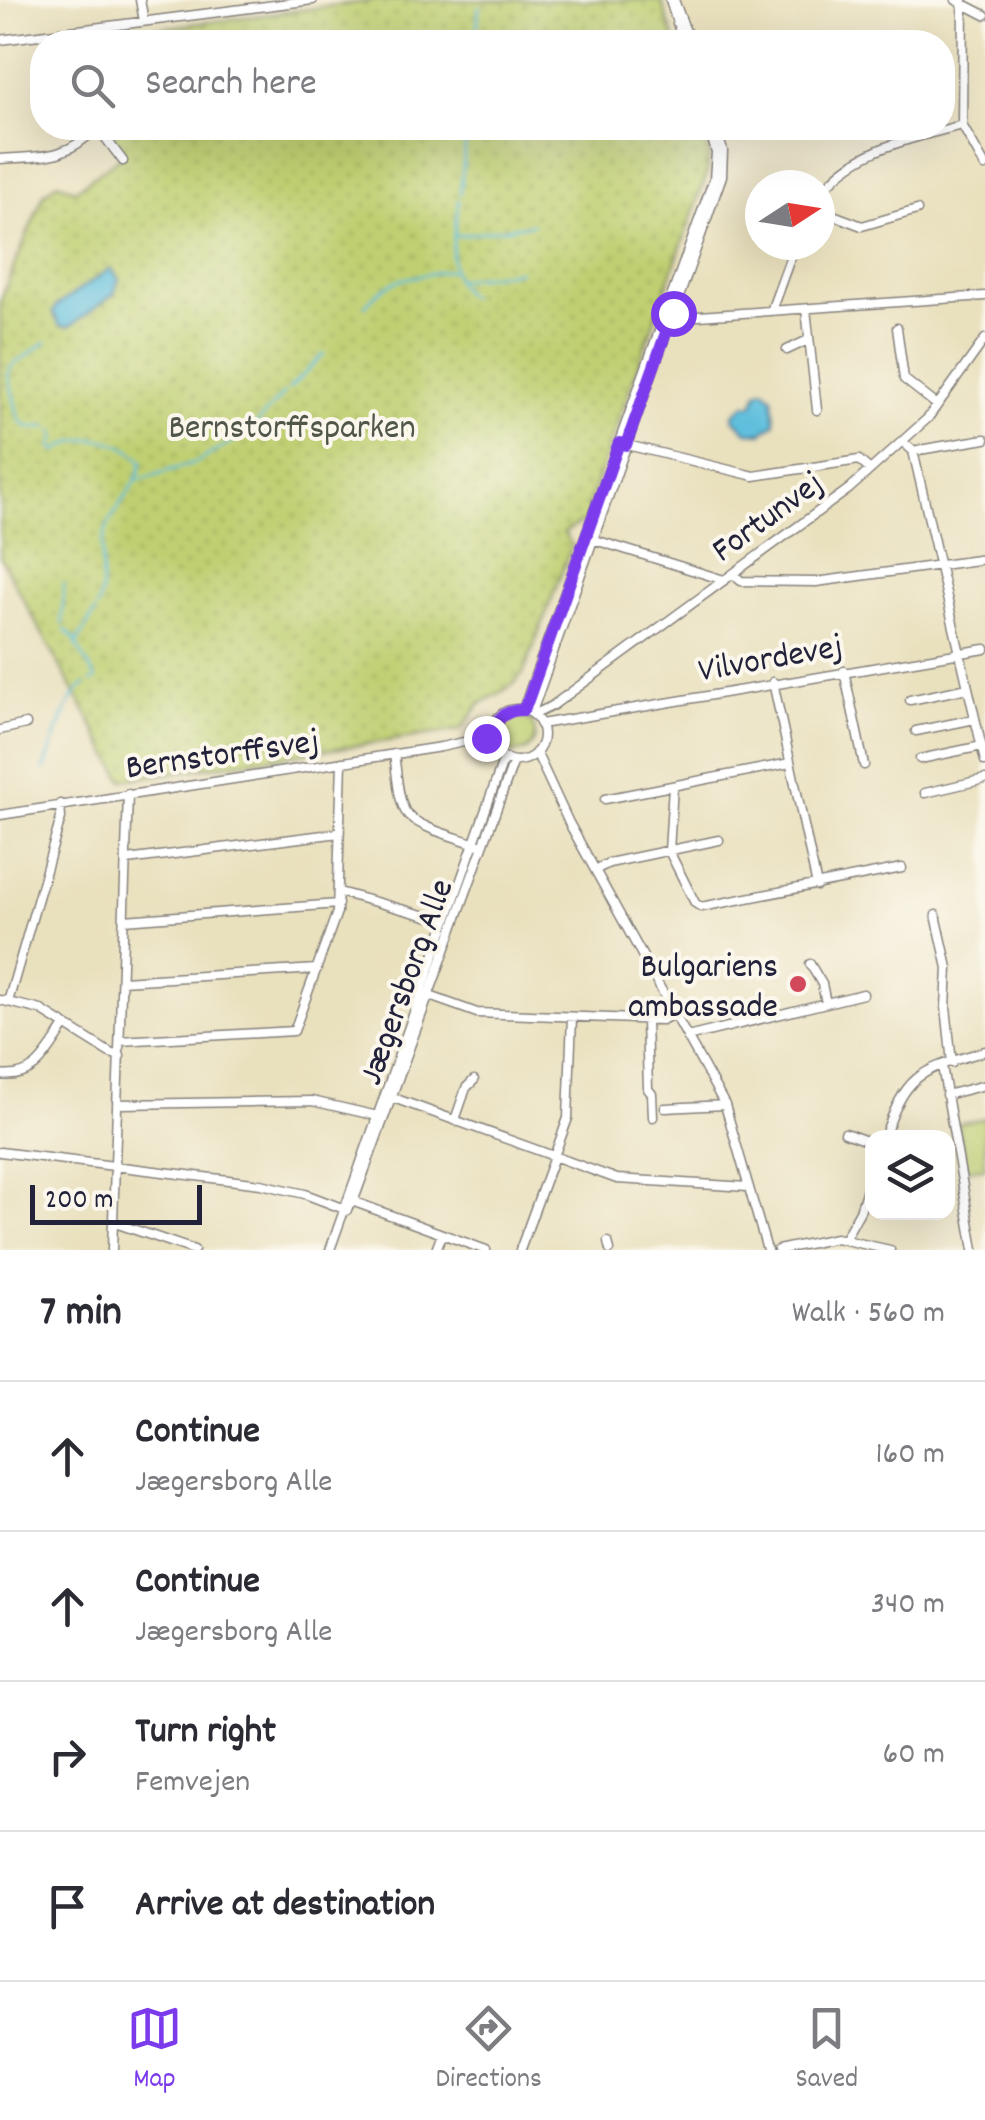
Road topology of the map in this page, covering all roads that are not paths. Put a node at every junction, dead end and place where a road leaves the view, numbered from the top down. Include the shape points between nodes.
1 (140, 0) edge
2 (314, 0) edge
3 (672, 0) edge
4 (960, 1) edge
5 (235, 4) edge
6 (985, 16) edge
7 (144, 22) junction
8 (86, 30) edge
9 (682, 30) edge
10 (30, 37) edge
11 (0, 40) edge
12 (962, 124) junction
13 (955, 126) edge
14 (84, 140) edge
15 (106, 140) edge
16 (714, 140) edge
17 (913, 140) edge
18 (0, 160) edge
19 (122, 161) dead end
20 (985, 166) edge
21 (835, 179) edge
22 (916, 210) dead end
23 (835, 216) edge
24 (790, 260) edge
25 (985, 296) edge
26 (806, 309) junction
27 (771, 311) junction
28 (670, 312) junction
29 (897, 328) dead end
30 (985, 339) edge
31 (808, 340) junction
32 (788, 350) dead end
33 (937, 404) junction
34 (816, 410) dead end
35 (985, 439) edge
36 (902, 442) junction
37 (622, 444) junction
38 (913, 451) junction
39 (870, 470) junction
40 (592, 539) junction
41 (985, 559) edge
42 (940, 565) junction
43 (733, 574) junction
44 (724, 580) junction
45 (985, 649) edge
46 (960, 653) junction
47 (844, 670) junction
48 (773, 682) junction
49 (968, 688) junction
50 (910, 700) dead end
51 (536, 718) junction
52 (975, 719) junction
53 (26, 724) dead end
54 (0, 730) edge
55 (916, 732) dead end
56 (492, 740) junction
57 (982, 746) junction
58 (536, 752) junction
59 (394, 754) junction
60 (527, 758) junction
61 (509, 759) junction
62 (920, 759) dead end
63 (985, 761) edge
64 (342, 762) junction
65 (790, 763) junction
66 (864, 765) dead end
67 (544, 776) junction
68 (985, 779) edge
69 (672, 786) junction
70 (925, 793) dead end
71 (128, 794) junction
72 (605, 799) dead end
73 (60, 804) junction
74 (0, 813) edge
75 (339, 834) junction
76 (719, 840) dead end
77 (479, 845) junction
78 (669, 851) junction
79 (127, 860) junction
80 (902, 868) dead end
81 (595, 870) junction
82 (817, 886) junction
83 (338, 892) junction
84 (338, 904) junction
85 (936, 915) dead end
86 (434, 918) dead end
87 (124, 920) junction
88 (810, 964) dead end
89 (317, 969) junction
90 (122, 980) junction
91 (425, 994) junction
92 (863, 994) dead end
93 (4, 1001) edge
94 (826, 1003) junction
95 (674, 1014) junction
96 (572, 1018) junction
97 (646, 1020) junction
98 (64, 1026) junction
99 (687, 1037) junction
100 (120, 1041) junction
101 (985, 1050) edge
102 (120, 1056) junction
103 (952, 1063) junction
104 (942, 1066) junction
105 (0, 1075) edge
106 (474, 1080) dead end
107 (985, 1085) edge
108 (946, 1094) junction
109 (388, 1096) junction
110 (118, 1104) junction
111 (726, 1105) junction
112 (664, 1108) dead end
113 (381, 1117) junction
114 (653, 1117) dead end
115 (455, 1120) junction
116 (888, 1130) edge
117 (845, 1134) dead end
118 (865, 1140) edge
119 (0, 1152) edge
120 (554, 1156) junction
121 (117, 1167) junction
122 (748, 1187) junction
123 (865, 1195) edge
124 (347, 1207) junction
125 (115, 1222) junction
126 (442, 1234) junction
127 (844, 1238) junction
128 (112, 1250) edge
129 (194, 1250) edge
130 (330, 1250) edge
131 (436, 1250) edge
132 (486, 1250) edge
133 (520, 1250) edge
134 (766, 1250) edge
135 (778, 1250) edge
136 (884, 1250) edge
137 (974, 1250) edge

1 - 7 street
2 - 5 street
3 - 9 street
4 - 6 street
4 - 12 street
5 - 7 street
7 - 8 street
10 - 11 street
12 - 13 street
12 - 20 street
14 - 18 street via 57,155
15 - 19 street
16 - 28 street via 716,172
17 - 21 street via 864,156
22 - 23 street via 862,226
24 - 27 street
25 - 26 street
26 - 27 street
26 - 31 street
27 - 28 street via 684,317
28 - 37 street
29 - 33 street via 904,380
30 - 33 street, Fortunvej
31 - 32 street
31 - 34 street
33 - 36 street, Fortunvej
35 - 38 street
36 - 38 street
36 - 39 street, Fortunvej
37 - 39 street via 754,476 859,460
37 - 40 street
37 - 51 street
38 - 42 street
39 - 43 street, Fortunvej
40 - 44 street
40 - 51 street
41 - 42 street
42 - 43 street via 800,582 742,581
42 - 46 street
43 - 44 street, Fortunvej
44 - 51 street, Fortunvej
45 - 46 street, Vilvordevej
46 - 47 street, Vilvordevej
46 - 49 street
47 - 48 street, Vilvordevej
47 - 66 street
48 - 51 street, Vilvordevej via 566,722
48 - 65 street
49 - 50 street
49 - 52 street
51 - 56 street via 502,716
51 - 58 street
52 - 55 street
52 - 57 street
53 - 54 street
56 - 59 street, Bernstorffsvej
56 - 61 street
57 - 62 street
57 - 63 street
58 - 60 street
58 - 67 street
59 - 64 street, Bernstorffsvej
59 - 77 street via 408,816
60 - 61 street
60 - 67 street
61 - 77 street, Jægersborg Alle
64 - 71 street, Bernstorffsvej
64 - 75 street
65 - 69 street
65 - 82 street
67 - 81 street
68 - 70 street
69 - 72 street
69 - 78 street
71 - 73 street, Bernstorffsvej
71 - 79 street
73 - 74 street, Bernstorffsvej
73 - 93 street
75 - 79 street
75 - 83 street
76 - 78 street
77 - 91 street, Jægersborg Alle
78 - 81 street
78 - 82 street via 701,908
79 - 87 street
80 - 82 street
81 - 95 street
83 - 84 street
83 - 86 street
84 - 87 street
84 - 89 street
85 - 103 street via 948,968
87 - 90 street
88 - 94 street
89 - 90 street
89 - 100 street via 298,1026 288,1034
90 - 100 street
91 - 96 street via 477,1013
91 - 109 street, Jægersborg Alle
92 - 94 street
93 - 98 street via 31,1006
94 - 99 street
95 - 97 street
95 - 99 street
96 - 97 street
96 - 120 street via 568,1118
97 - 114 street
98 - 102 street
98 - 105 street via 34,1068
99 - 111 street
100 - 102 street
101 - 103 street
102 - 110 street
103 - 104 street
104 - 108 street
104 - 116 street via 908,1084
106 - 115 street
107 - 108 street
108 - 137 street
109 - 113 street, Jægersborg Alle
109 - 115 street
110 - 113 street via 312,1101
110 - 121 street
111 - 112 street
111 - 122 street
113 - 124 street, Jægersborg Alle
115 - 120 street
117 - 118 street
119 - 121 street
120 - 122 street via 623,1180
120 - 133 street
121 - 124 street via 261,1184
121 - 125 street
122 - 134 street
123 - 127 street
124 - 126 street
124 - 130 street, Jægersborg Alle
125 - 128 street
125 - 129 street
126 - 131 street
126 - 132 street
127 - 135 street
127 - 136 street

